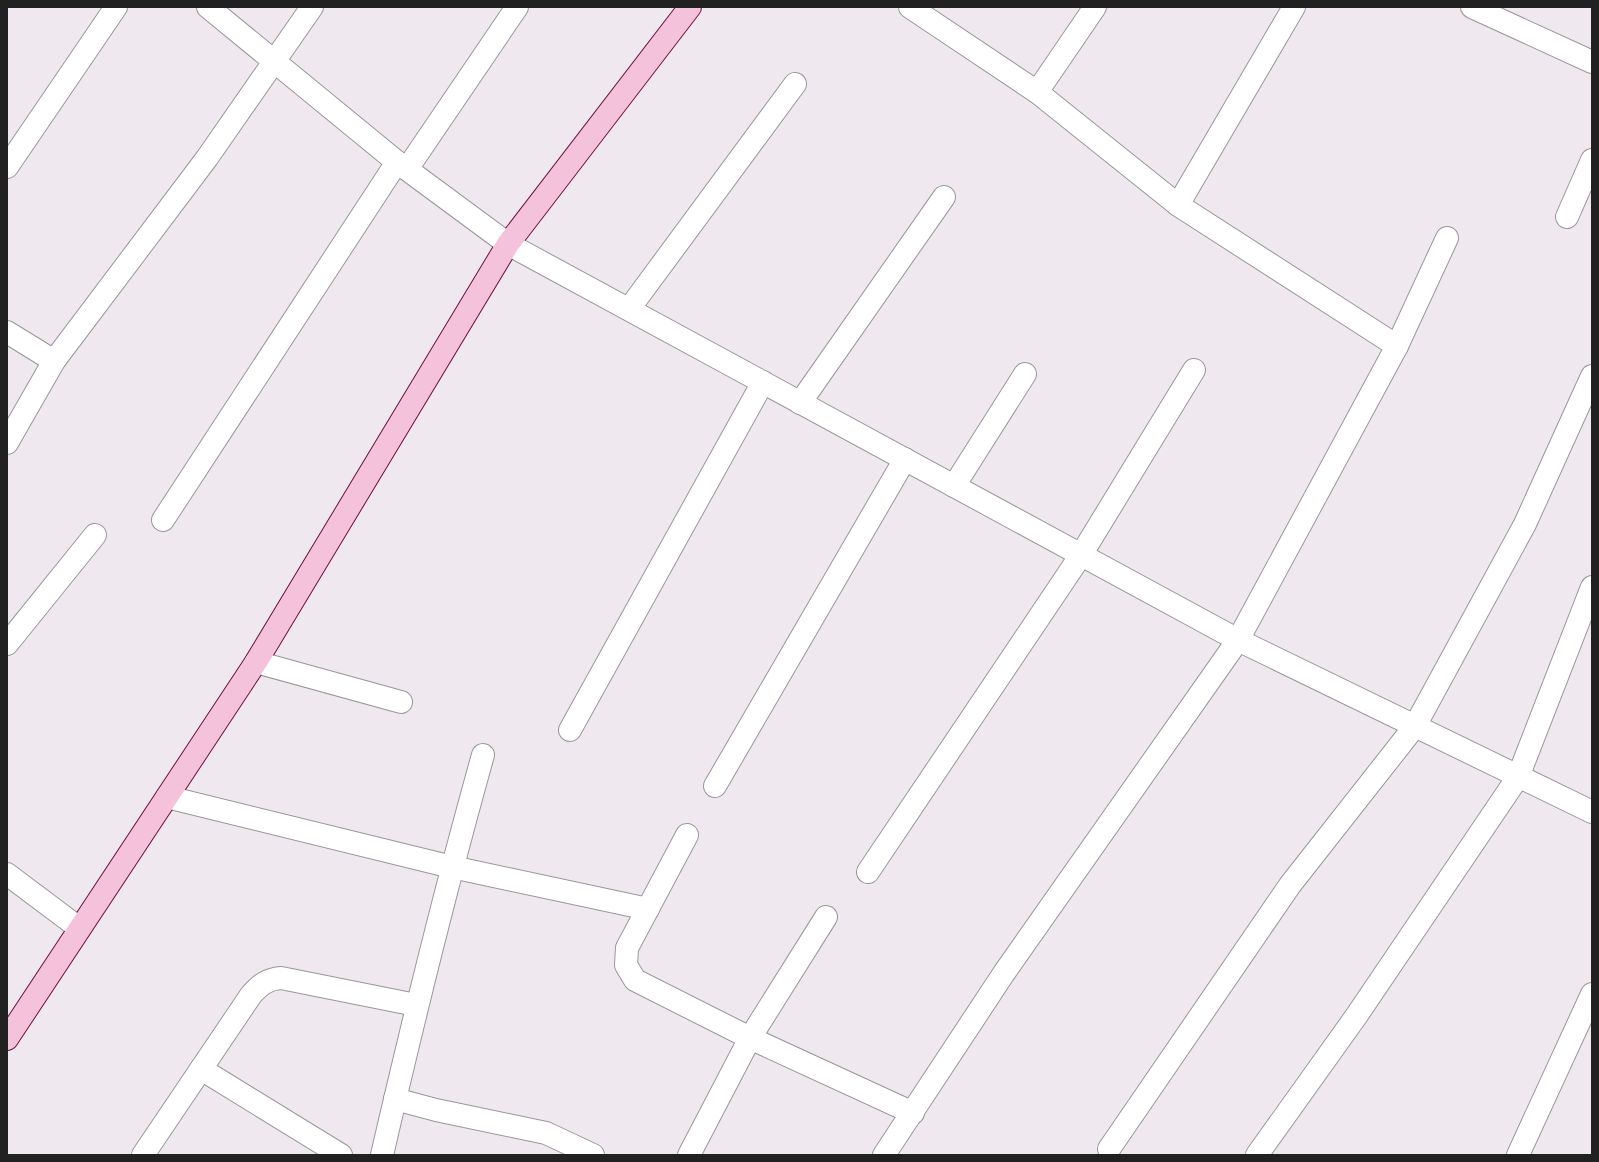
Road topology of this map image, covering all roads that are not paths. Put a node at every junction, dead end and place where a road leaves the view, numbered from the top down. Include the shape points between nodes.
1 (116, 7) edge
2 (208, 7) edge
3 (312, 7) edge
4 (517, 7) edge
5 (690, 7) edge
6 (1095, 7) edge
7 (1294, 7) edge
8 (1472, 7) edge
9 (912, 8) edge
10 (274, 61) junction
11 (1592, 62) edge
12 (794, 84) dead end
13 (1037, 92) junction
14 (1592, 160) edge
15 (402, 165) junction
16 (7, 167) edge
17 (944, 197) dead end
18 (1178, 205) junction
19 (1567, 217) dead end
20 (1447, 238) dead end
21 (508, 244) junction
22 (629, 309) junction
23 (7, 332) edge
24 (1396, 346) junction
25 (54, 361) junction
26 (1194, 370) dead end
27 (1025, 374) dead end
28 (1592, 376) edge
29 (763, 382) junction
30 (800, 402) junction
31 (7, 443) edge
32 (905, 459) junction
33 (954, 486) junction
34 (163, 520) dead end
35 (95, 535) dead end
36 (1080, 555) junction
37 (1592, 587) edge
38 (10, 633) edge
39 (1238, 640) junction
40 (256, 662) junction
41 (401, 702) dead end
42 (1415, 726) junction
43 (570, 730) dead end
44 (483, 755) dead end
45 (1518, 776) junction
46 (715, 786) dead end
47 (167, 797) junction
48 (1592, 812) edge
49 (687, 835) dead end
50 (452, 867) junction
51 (868, 872) dead end
52 (7, 874) edge
53 (648, 909) junction
54 (826, 917) dead end
55 (79, 928) junction
56 (1592, 994) edge
57 (416, 1005) junction
58 (750, 1038) junction
59 (7, 1039) edge
60 (201, 1069) junction
61 (395, 1099) junction
62 (913, 1113) junction
63 (1109, 1153) edge
64 (143, 1155) edge
65 (341, 1155) edge
66 (382, 1155) edge
67 (593, 1155) edge
68 (689, 1155) edge
69 (884, 1155) edge
70 (1256, 1155) edge
71 (1518, 1155) edge

1 - 16 street
2 - 10 street
3 - 10 street
4 - 15 street
5 - 21 main road
6 - 13 street
7 - 18 street
8 - 11 street
9 - 13 street
10 - 15 street
10 - 25 street via 206,158
12 - 22 street
13 - 18 street
14 - 19 street
15 - 21 street
15 - 34 street
17 - 30 street
18 - 24 street
20 - 24 street
21 - 22 street
21 - 40 main road
22 - 29 street
23 - 25 street
24 - 39 street
25 - 31 street
26 - 36 street
27 - 33 street
28 - 42 street via 1525,524
29 - 30 street
29 - 43 street
30 - 32 street
32 - 33 street
32 - 46 street
33 - 36 street
35 - 38 street
36 - 39 street
36 - 51 street
37 - 45 street
39 - 42 street
39 - 62 street via 1004,973
40 - 41 street
40 - 47 main road
42 - 45 street
42 - 63 street via 1290,885
44 - 50 street
45 - 48 street
45 - 70 street via 1357,1016
47 - 50 street
47 - 55 main road
49 - 53 street
50 - 53 street
50 - 57 street
52 - 55 street
53 - 58 street via 627,948 626,965 635,980
54 - 58 street
55 - 59 main road
56 - 71 street
57 - 60 street via 281,978 270,979 251,994
57 - 61 street
58 - 62 street
58 - 68 street
60 - 64 street
60 - 65 street
61 - 66 street
61 - 67 street via 546,1133
62 - 69 street

